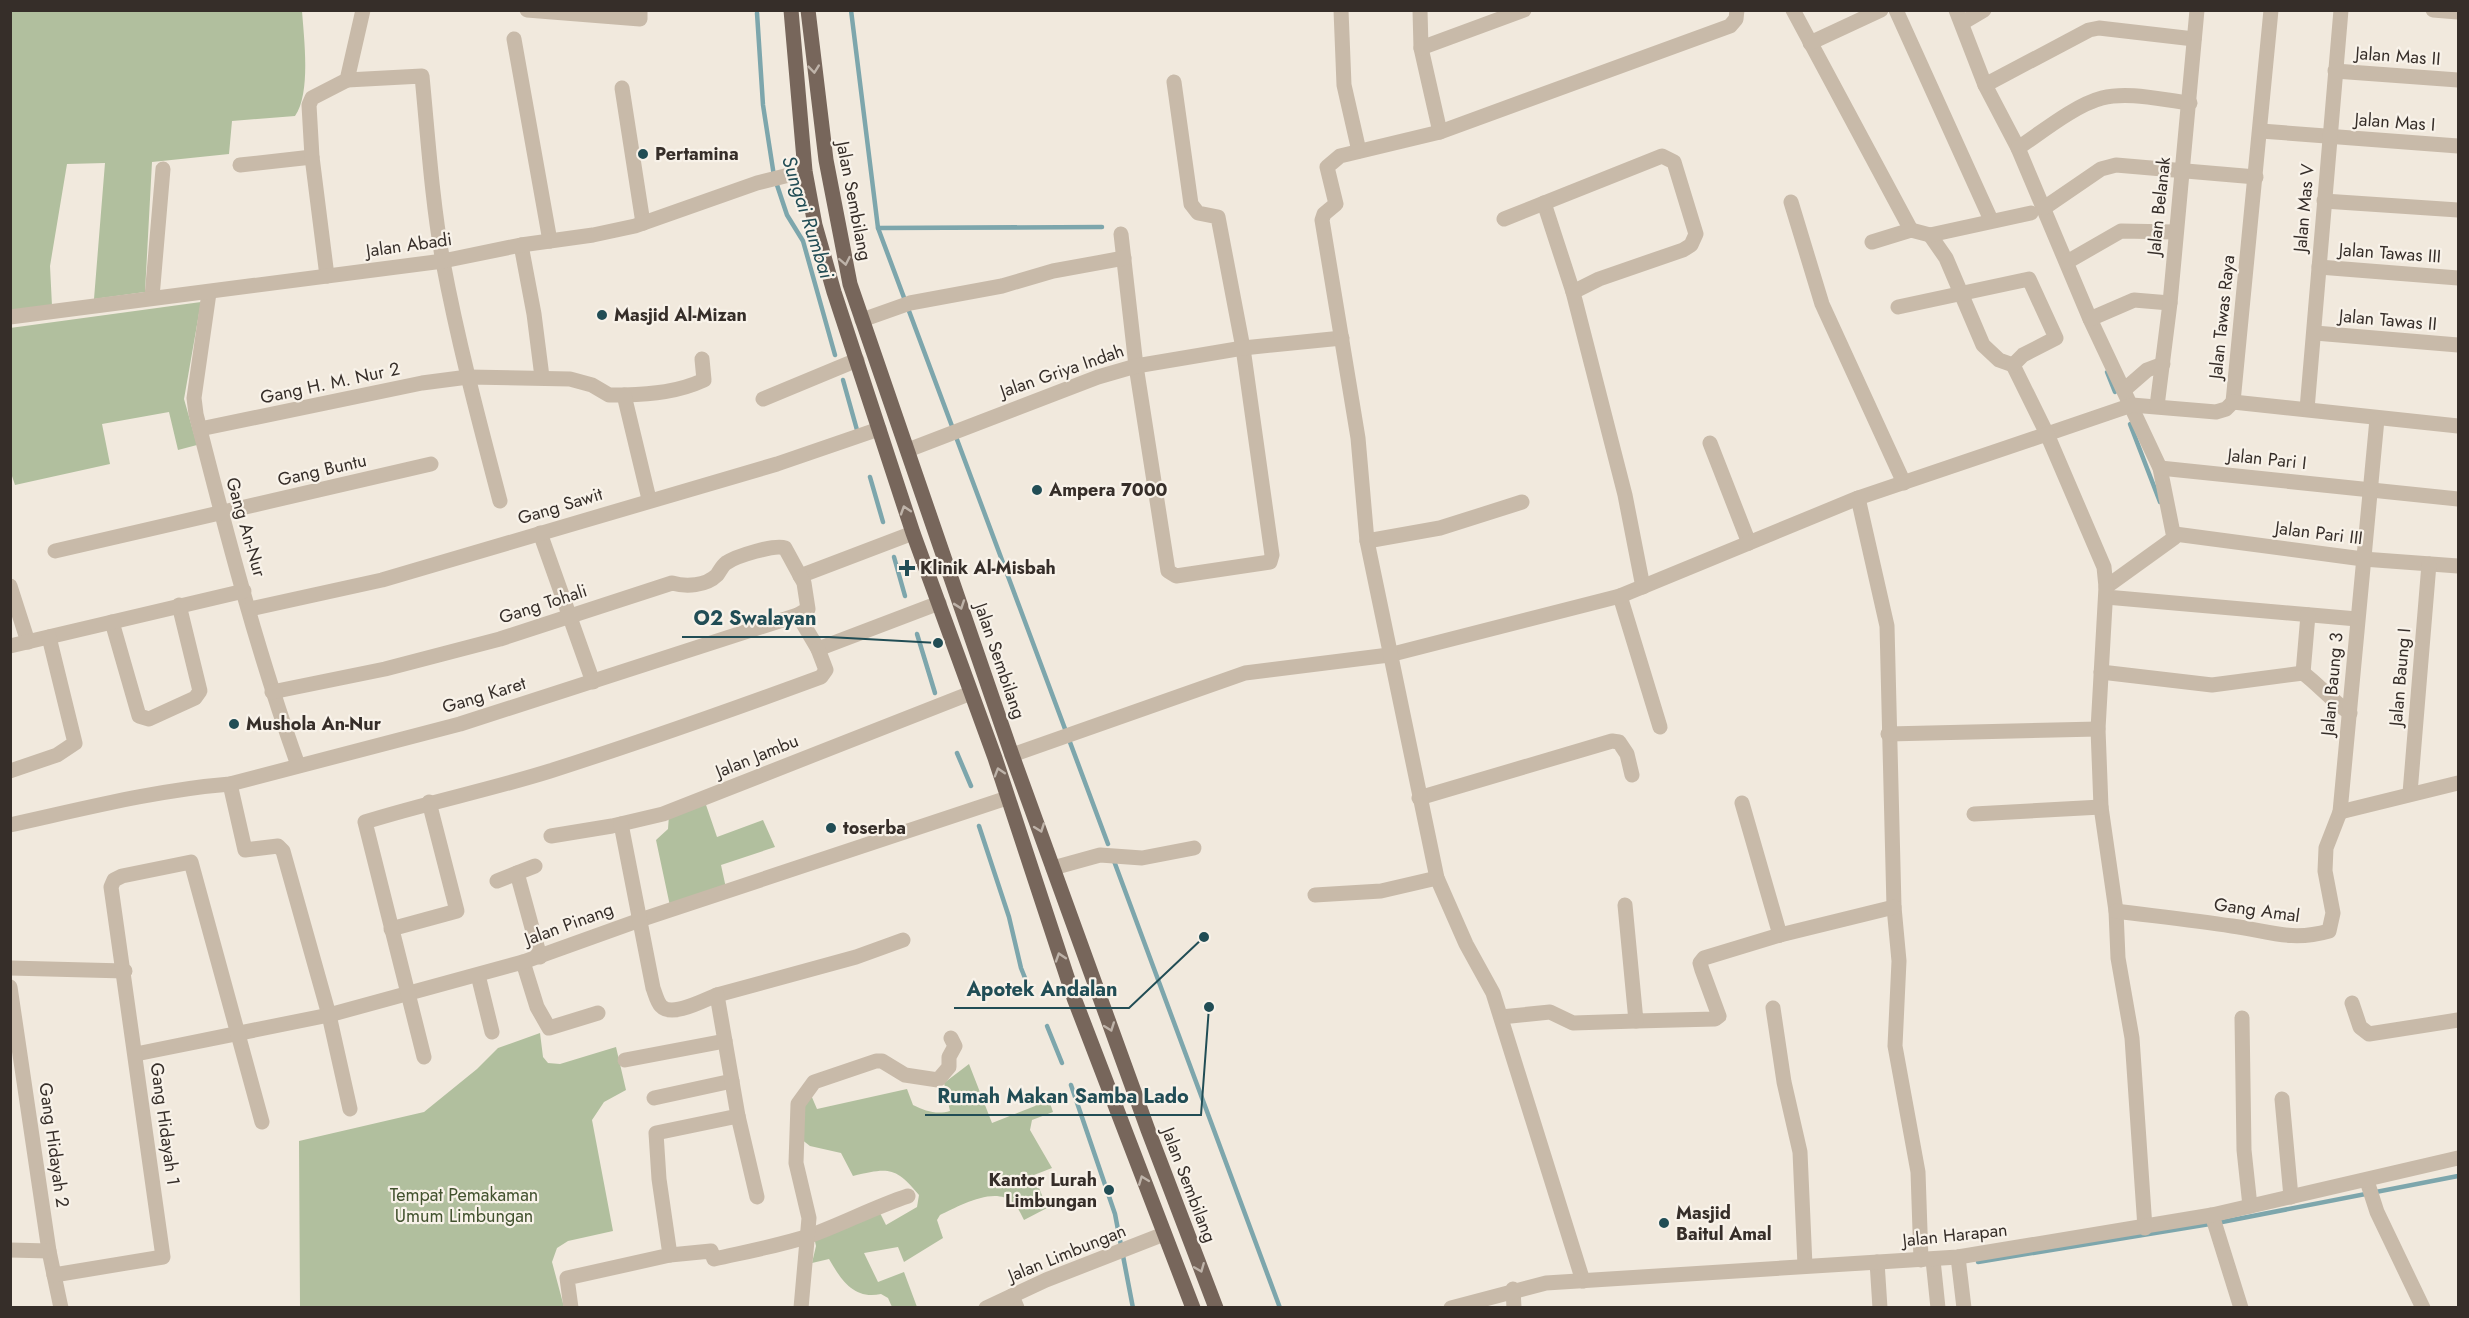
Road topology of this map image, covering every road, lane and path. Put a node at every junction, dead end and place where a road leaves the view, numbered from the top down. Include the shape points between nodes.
1 (363, 10) edge
2 (527, 10) edge
3 (640, 10) edge
4 (791, 10) edge
5 (808, 10) edge
6 (1341, 10) edge
7 (1420, 10) edge
8 (1524, 10) edge
9 (1737, 10) edge
10 (1793, 10) edge
11 (1881, 10) edge
12 (1896, 10) edge
13 (1983, 10) edge
14 (2197, 10) edge
15 (2271, 10) edge
16 (2341, 10) edge
17 (2433, 10) edge
18 (2458, 12) edge
19 (1959, 17) edge
20 (514, 39) dead end
21 (2194, 39) junction
22 (1810, 43) junction
23 (1421, 48) junction
24 (2335, 71) junction
25 (347, 80) junction
26 (2458, 80) edge
27 (1174, 82) dead end
28 (1985, 84) junction
29 (622, 88) dead end
30 (2190, 103) junction
31 (2260, 131) junction
32 (1440, 132) junction
33 (2330, 137) junction
34 (2458, 146) edge
35 (2018, 148) junction
36 (1359, 151) junction
37 (312, 157) junction
38 (240, 165) dead end
39 (163, 169) dead end
40 (2183, 170) junction
41 (805, 171) junction
42 (2256, 177) junction
43 (2324, 201) junction
44 (1791, 202) dead end
45 (1544, 203) junction
46 (2458, 210) edge
47 (2037, 211) junction
48 (1504, 219) dead end
49 (1991, 220) junction
50 (643, 223) junction
51 (1911, 230) junction
52 (2175, 232) junction
53 (1121, 234) dead end
54 (1930, 235) junction
55 (550, 241) junction
56 (1872, 242) dead end
57 (521, 245) junction
58 (1124, 258) junction
59 (443, 261) junction
60 (2067, 262) junction
61 (2319, 267) junction
62 (327, 276) junction
63 (2458, 278) edge
64 (1573, 292) junction
65 (209, 293) junction
66 (1961, 295) junction
67 (152, 297) junction
68 (2170, 303) junction
69 (1898, 307) dead end
70 (10, 317) edge
71 (2090, 319) junction
72 (862, 320) junction
73 (2315, 333) junction
74 (1342, 338) junction
75 (2458, 345) edge
76 (1243, 348) junction
77 (702, 358) dead end
78 (857, 360) junction
79 (2013, 364) junction
80 (2163, 364) junction
81 (1136, 366) junction
82 (468, 377) junction
83 (542, 377) junction
84 (2124, 390) junction
85 (624, 395) junction
86 (763, 399) dead end
87 (2233, 402) junction
88 (2132, 405) junction
89 (2157, 406) junction
90 (2307, 408) junction
91 (2377, 419) junction
92 (2458, 426) edge
93 (200, 429) junction
94 (879, 429) junction
95 (2047, 434) junction
96 (1710, 443) dead end
97 (908, 450) junction
98 (431, 464) dead end
99 (2160, 468) junction
100 (1904, 483) junction
101 (2370, 490) junction
102 (1858, 498) junction
103 (649, 499) junction
104 (2458, 499) edge
105 (500, 501) dead end
106 (1522, 502) dead end
107 (221, 514) junction
108 (913, 532) junction
109 (540, 533) junction
110 (2175, 534) junction
111 (1367, 541) junction
112 (1749, 543) junction
113 (55, 551) dead end
114 (2363, 559) junction
115 (2429, 564) junction
116 (2458, 566) edge
117 (800, 576) junction
118 (10, 586) edge
119 (1643, 587) junction
120 (244, 591) junction
121 (2106, 592) junction
122 (1620, 596) junction
123 (939, 603) junction
124 (179, 606) junction
125 (250, 609) junction
126 (570, 615) junction
127 (798, 615) junction
128 (2308, 615) junction
129 (2357, 619) junction
130 (112, 622) junction
131 (49, 637) junction
132 (28, 642) junction
133 (10, 646) edge
134 (818, 649) junction
135 (1389, 655) junction
136 (2101, 672) junction
137 (2303, 673) junction
138 (592, 682) junction
139 (272, 692) junction
140 (971, 693) junction
141 (2350, 713) junction
142 (1660, 727) dead end
143 (2098, 729) junction
144 (1888, 734) junction
145 (1012, 755) junction
146 (298, 765) junction
147 (12, 766) edge
148 (1632, 775) dead end
149 (2458, 783) edge
150 (230, 784) junction
151 (2410, 793) junction
152 (1007, 798) junction
153 (1419, 798) junction
154 (429, 802) junction
155 (1742, 804) dead end
156 (2101, 807) junction
157 (2340, 812) junction
158 (1974, 814) dead end
159 (621, 824) junction
160 (10, 825) edge
161 (551, 836) dead end
162 (1194, 848) dead end
163 (535, 866) dead end
164 (1053, 868) junction
165 (517, 873) junction
166 (1437, 878) junction
167 (497, 881) dead end
168 (1315, 895) dead end
169 (1625, 905) dead end
170 (1894, 907) junction
171 (2116, 911) junction
172 (640, 920) junction
173 (391, 930) junction
174 (1780, 935) junction
175 (903, 940) dead end
176 (540, 957) junction
177 (523, 962) junction
178 (10, 968) edge
179 (125, 971) junction
180 (478, 975) junction
181 (10, 987) edge
182 (407, 995) junction
183 (717, 995) junction
184 (2352, 1003) dead end
185 (1773, 1008) dead end
186 (598, 1013) dead end
187 (329, 1015) junction
188 (1501, 1017) junction
189 (2242, 1018) dead end
190 (2458, 1020) edge
191 (1636, 1021) junction
192 (492, 1032) dead end
193 (239, 1034) junction
194 (951, 1038) dead end
195 (725, 1041) junction
196 (136, 1054) junction
197 (424, 1057) dead end
198 (625, 1060) dead end
199 (732, 1080) junction
200 (654, 1098) dead end
201 (2282, 1098) dead end
202 (350, 1109) dead end
203 (738, 1116) junction
204 (262, 1122) dead end
205 (2458, 1158) edge
206 (2368, 1184) junction
207 (908, 1196) dead end
208 (757, 1197) dead end
209 (2291, 1197) junction
210 (2250, 1206) junction
211 (2212, 1216) junction
212 (2145, 1228) junction
213 (1164, 1234) junction
214 (807, 1237) junction
215 (10, 1250) edge
216 (49, 1251) junction
217 (670, 1255) junction
218 (1958, 1257) junction
219 (1927, 1260) junction
220 (1877, 1262) junction
221 (1805, 1266) junction
222 (54, 1275) junction
223 (1583, 1281) junction
224 (1513, 1289) junction
225 (1015, 1302) edge
226 (61, 1308) edge
227 (571, 1308) edge
228 (801, 1308) edge
229 (986, 1308) edge
230 (1193, 1308) edge
231 (1216, 1308) edge
232 (1451, 1308) edge
233 (1514, 1308) edge
234 (1880, 1308) edge
235 (1938, 1308) edge
236 (1964, 1308) edge
237 (2241, 1308) edge
238 (2423, 1308) edge

1 - 25 street
2 - 3 street via 640,19
4 - 41 main road, Jalan Sembilang
5 -> 72 main road, Jalan Sembilang via 826,160 850,284
6 - 36 street via 1344,85
7 - 23 street
8 - 23 street
9 - 32 street via 1736,20 1730,26
10 - 22 street
11 - 22 street
12 - 49 street
13 - 19 street
14 - 21 street, Jalan Belanak
15 - 31 street, Jalan Tawas Raya
16 - 24 street, Jalan Mas V
17 - 18 street
19 - 28 street
20 - 55 street
21 - 28 street via 2089,30
21 - 30 street, Jalan Belanak
22 - 51 street
23 - 32 street
24 - 26 street, Jalan Mas II
24 - 33 street, Jalan Mas V
25 - 37 street via 312,98
25 - 59 street via 422,76
27 - 76 street via 1191,204 1198,213 1218,217
28 - 35 street
29 - 50 street
30 - 35 street via 2119,95 2102,98 2088,102
30 - 40 street, Jalan Belanak
31 - 33 street, Jalan Mas I
31 - 42 street, Jalan Tawas Raya
32 - 36 street
33 - 34 street, Jalan Mas I
33 - 43 street, Jalan Mas V
35 - 47 street
36 - 74 street via 1340,156 1327,167 1336,204 1322,220
37 - 38 street
37 - 62 street
39 - 67 street
40 - 42 street
40 - 47 street via 2116,165 2101,169
40 - 52 street, Jalan Belanak
41 - 50 street, Jalan Abadi via 757,183
41 - 78 main road, Jalan Sembilang via 815,225
42 - 87 street, Jalan Tawas Raya
43 - 46 street
43 - 61 street, Jalan Mas V
44 - 100 street via 1822,304
45 - 48 street
45 - 64 street
45 - 64 street via 1662,156 1674,162 1696,234 1691,245
47 - 49 street
47 - 60 street
49 - 54 street
50 - 55 street, Jalan Abadi
51 - 54 street
51 - 56 street
52 - 60 street via 2121,231
52 - 68 street, Jalan Belanak
53 - 58 street
54 - 66 street via 1946,258
55 - 57 street, Jalan Abadi
57 - 59 street, Jalan Abadi
57 - 83 street
58 - 72 street via 903,306
58 - 81 street
59 - 62 street, Jalan Abadi
59 - 82 street
60 - 71 street
61 - 63 street, Jalan Tawas III
61 - 73 street, Jalan Mas V
62 - 65 street, Jalan Abadi
64 - 119 street
65 - 67 street, Jalan Abadi
65 - 93 street, Gang An-Nur via 194,398
66 - 69 street
66 - 79 street via 1983,345 1999,360
66 - 79 street via 2029,279 2056,338
67 - 70 street, Jalan Abadi
68 - 71 street via 2134,300
68 - 80 street, Jalan Belanak
71 - 84 street
72 - 97 main road, Jalan Sembilang
73 - 75 street, Jalan Tawas II
73 - 90 street, Jalan Mas V
74 - 76 street, Jalan Griya Indah
74 - 111 street via 1358,438
76 - 81 street, Jalan Griya Indah
76 - 81 street via 1272,555 1270,562 1263,564 1176,576 1168,571
77 - 85 street, Gang H. M. Nur 2 via 704,380 658,394
78 - 86 street
78 - 94 main road, Jalan Sembilang
79 - 95 street
80 - 84 street via 2147,370
80 - 89 street, Jalan Belanak
81 - 97 street, Jalan Griya Indah
82 - 83 street, Gang H. M. Nur 2
82 - 93 street, Gang H. M. Nur 2
82 - 105 street
83 - 85 street, Gang H. M. Nur 2 via 570,379 609,395
84 - 88 street
85 - 103 street
87 - 89 street via 2216,412
87 - 90 street, Jalan Tawas Raya
88 - 89 street
88 - 95 street
88 - 99 street
90 - 91 street, Jalan Tawas Raya
91 - 92 street, Jalan Tawas Raya
91 - 101 street, Jalan Baung 3
93 - 107 street, Gang An-Nur
94 - 103 street, Gang Sawit via 777,464
108 -> 94 main road, Jalan Sembilang
95 - 100 street
95 - 121 street via 2104,567
96 - 112 street
97 -> 145 main road, Jalan Sembilang
98 - 107 street, Gang Buntu
99 - 101 street, Jalan Pari I
99 - 110 street
100 - 102 street
101 - 104 street, Jalan Pari I
101 - 114 street, Jalan Baung 3
102 - 112 street
102 - 144 street via 1887,626
103 - 109 street, Gang Sawit
106 - 111 street via 1440,528
107 - 113 street, Gang Buntu
107 - 120 street, Gang An-Nur
108 - 117 street
108 - 123 main road, Jalan Sembilang
109 - 125 street, Gang Sawit via 382,580
109 - 126 street
110 - 114 street, Jalan Pari III
110 - 121 street via 2172,541
111 - 135 street
112 - 119 street
114 - 115 street, Jalan Pari III
114 - 129 street, Jalan Baung 3
115 - 116 street, Jalan Pari III
115 - 151 street, Jalan Baung I
117 - 126 street, Gang Tohali via 785,548 772,546 725,563 707,581 685,587 672,583
117 - 127 street, Gang Tohali via 808,609
118 - 132 street
119 - 122 street
120 - 124 street
120 - 125 street, Gang An-Nur
121 - 128 street
121 - 136 street
122 - 135 street
122 - 142 street
123 - 134 street
123 - 140 main road, Jalan Sembilang
124 - 130 street
124 - 130 street via 200,691 195,698 149,719 139,716
125 - 139 street, Gang An-Nur
126 - 138 street
126 - 139 street, Gang Tohali via 443,654
127 - 134 street
127 - 138 street, Gang Karet
128 - 129 street
128 - 137 street
129 - 141 street, Jalan Baung 3
130 - 131 street
131 - 132 street
131 - 147 street via 75,743 57,755
132 - 133 street
134 - 154 street via 826,670 821,677 548,771
135 - 145 street via 1245,672
135 - 153 street
136 - 137 street via 2212,685
136 - 143 street
137 - 141 street via 2330,700
138 - 146 street, Gang Karet via 460,724
139 - 146 street, Gang An-Nur
152 -> 140 main road, Jalan Sembilang
140 - 159 street, Jalan Jambu via 663,814
141 - 157 street, Jalan Baung 3
143 - 144 street
143 - 156 street
144 - 170 street
145 -> 164 main road, Jalan Sembilang
146 - 150 street, Gang Karet
148 - 153 street via 1627,754 1619,742 1612,741
149 - 151 street
150 - 160 street, Gang Karet via 117,801
150 - 187 street via 245,850 278,846 283,851
151 - 157 street
152 - 172 street, Jalan Pinang
213 -> 152 main road, Jalan Sembilang via 1074,998
153 - 166 street
154 - 173 street via 365,822
154 - 173 street via 457,911
155 - 174 street
156 - 158 street
156 - 171 street
157 - 171 street, Gang Amal via 2326,848 2325,871 2333,913 2329,931 2286,937 2235,926
159 - 161 street, Jalan Jambu
159 - 172 street
162 - 164 street via 1142,858 1100,855
163 - 165 street
164 -> 231 main road, Jalan Sembilang
165 - 167 street
165 - 176 street
166 - 168 street via 1381,891
166 - 188 street
169 - 191 street
170 - 174 street
170 - 219 street via 1899,961 1895,1046 1917,1172
171 - 212 street via 2118,958 2132,1038
172 - 176 street, Jalan Pinang
172 - 183 street via 660,1005 668,1010 679,1009
173 - 182 street
174 - 191 street via 1704,958 1700,963 1718,1008 1719,1016 1715,1019
175 - 183 street
176 - 177 street, Jalan Pinang
177 - 180 street, Jalan Pinang
177 - 186 street via 537,1007 549,1028
178 - 179 street
179 - 193 street, Gang Hidayah 1 via 111,887 114,880 191,862
179 - 196 street, Gang Hidayah 1
180 - 182 street, Jalan Pinang
180 - 192 street
181 - 216 street, Gang Hidayah 2
182 - 187 street, Jalan Pinang
182 - 197 street
183 - 195 street
184 - 190 street via 2360,1027 2369,1034
185 - 221 street via 1800,1152
187 - 193 street, Jalan Pinang
187 - 202 street
188 - 191 street via 1547,1012 1573,1023
188 - 223 street
189 - 210 street via 2244,1150
193 - 196 street, Jalan Pinang
193 - 204 street
194 - 214 street via 954,1046 949,1067 938,1080 904,1075 882,1060 814,1082 807,1089 798,1104 796,1128 798,1179 808,1206
195 - 198 street
195 - 199 street
196 - 222 street, Gang Hidayah 1 via 163,1257
199 - 200 street
199 - 203 street
201 - 209 street
203 - 208 street
203 - 217 street via 656,1134
205 - 206 street, Jalan Harapan
206 - 209 street, Jalan Harapan
206 - 238 street via 2377,1212
207 - 214 street
209 - 210 street, Jalan Harapan
210 - 211 street, Jalan Harapan
211 - 212 street, Jalan Harapan
211 - 237 street
212 - 218 street, Jalan Harapan
213 - 225 street, Jalan Limbungan via 1046,1280
213 - 230 main road, Jalan Sembilang
214 - 217 street via 714,1259 711,1251
214 - 228 street
215 - 216 street
216 - 222 street, Gang Hidayah 2
217 - 227 street via 567,1278
218 - 219 street, Jalan Harapan
218 - 236 street
219 - 220 street, Jalan Harapan
219 - 235 street
220 - 221 street, Jalan Harapan
220 - 234 street
221 - 223 street, Jalan Harapan
222 - 226 street, Gang Hidayah 2
223 - 224 street, Jalan Harapan
224 - 232 street, Jalan Harapan
224 - 233 street
225 - 229 street, Jalan Limbungan

